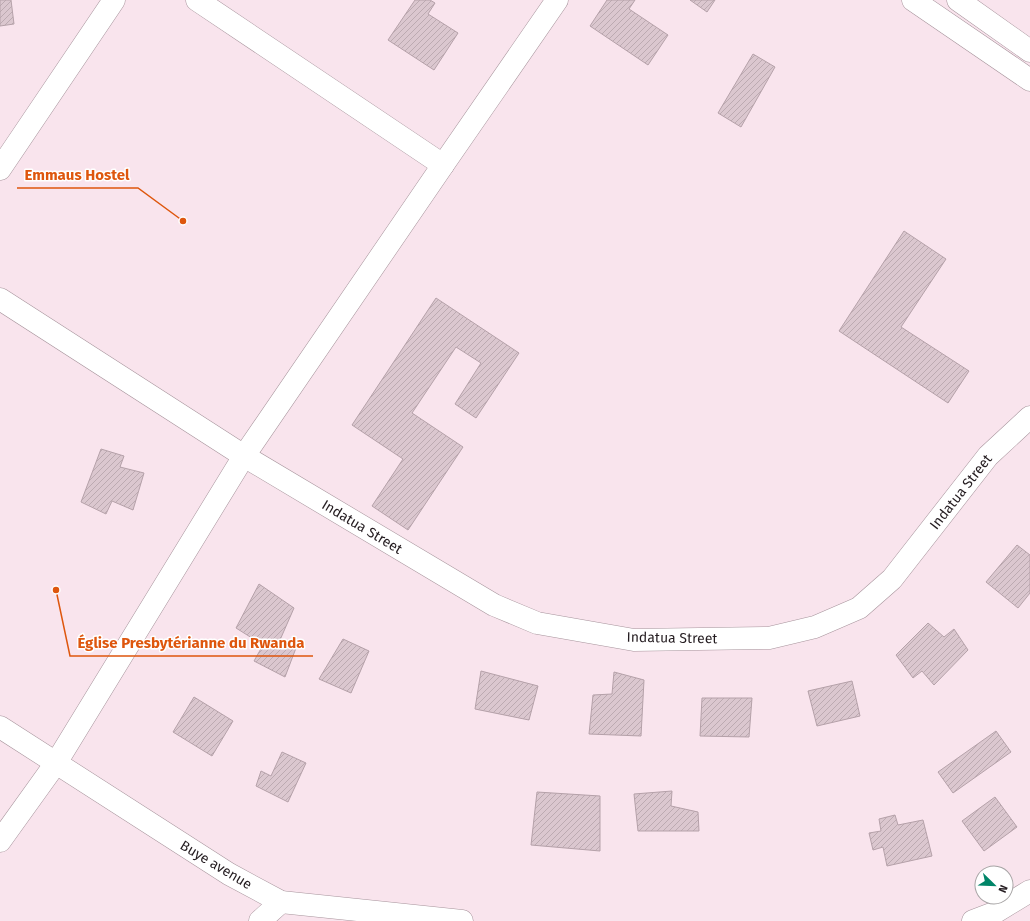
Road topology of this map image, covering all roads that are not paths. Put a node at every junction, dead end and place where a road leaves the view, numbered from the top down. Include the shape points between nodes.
1 (114, 0) edge
2 (197, 0) edge
3 (557, 0) edge
4 (913, 0) edge
5 (958, 0) edge
6 (1030, 51) edge
7 (1030, 80) edge
8 (443, 165) junction
9 (0, 169) edge
10 (0, 299) edge
11 (1030, 417) edge
12 (244, 456) junction
13 (0, 727) edge
14 (56, 763) junction
15 (0, 841) edge
16 (1030, 891) edge
17 (281, 902) junction
18 (260, 921) edge
19 (462, 921) edge
20 (973, 921) edge

1 - 9 main road
2 - 8 main road
3 - 8 main road
4 - 7 main road
5 - 6 main road
8 - 12 main road
10 - 12 main road, Indatua Street
11 - 12 main road, Indatua Street via 988,456 892,579 859,608 815,627 769,638 634,640 537,623 494,605
12 - 14 main road
13 - 14 main road, Buye avenue
14 - 15 main road
14 - 17 main road, Buye avenue via 229,874
16 - 20 main road via 994,913
17 - 18 main road
17 - 19 main road, Buye avenue

